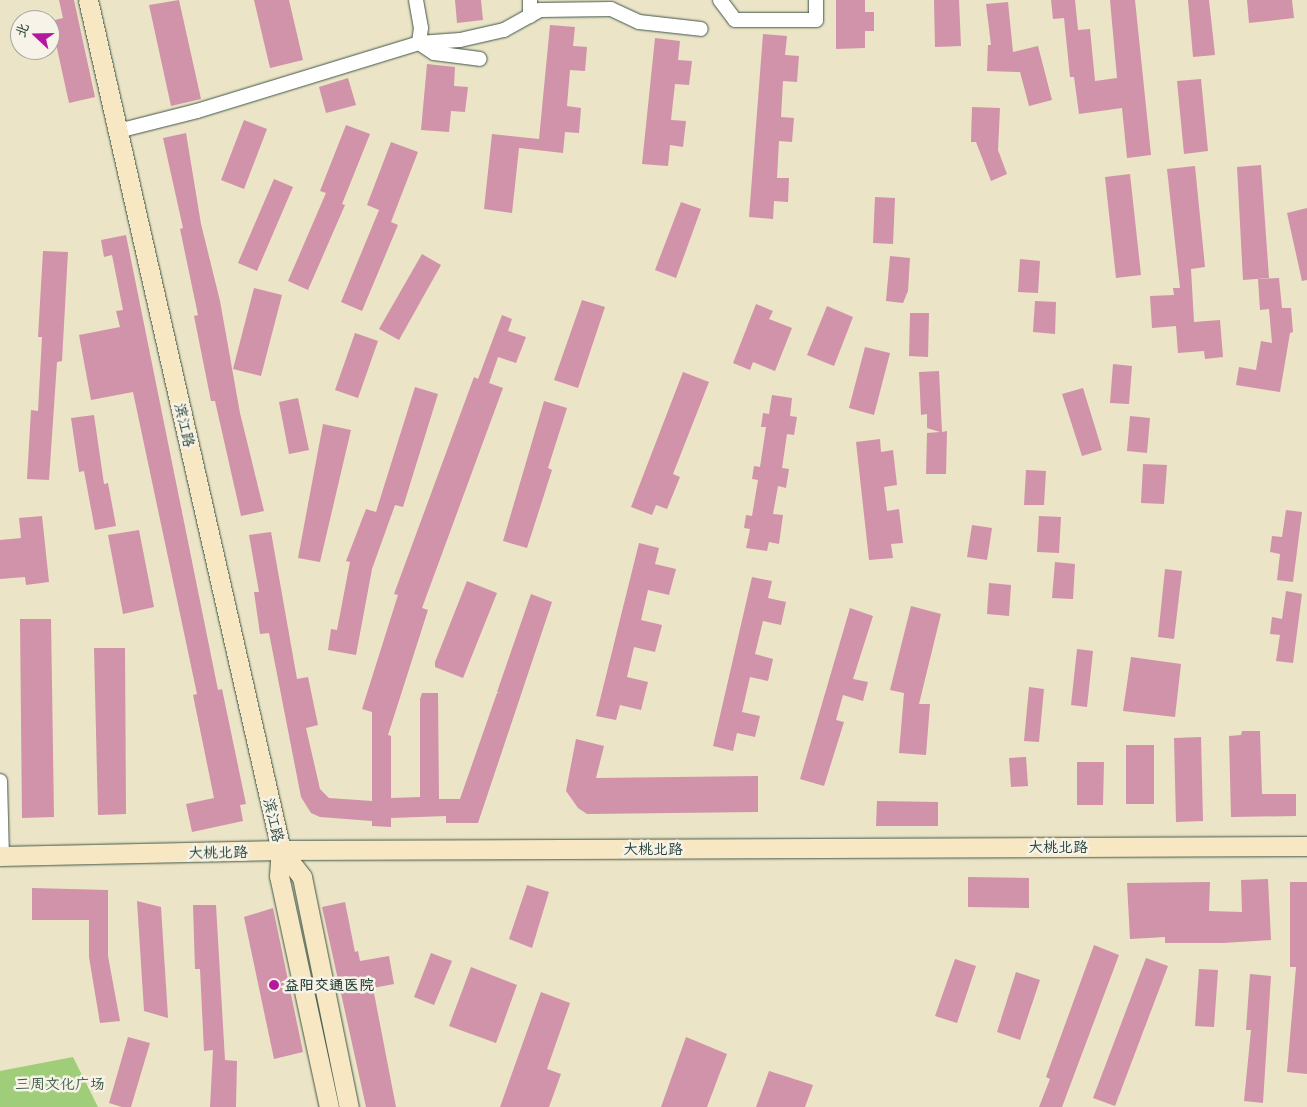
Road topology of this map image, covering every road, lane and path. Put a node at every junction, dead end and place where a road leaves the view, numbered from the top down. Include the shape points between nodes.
1 (88, 0) edge
2 (416, 0) edge
3 (530, 0) edge
4 (720, 0) edge
5 (816, 0) edge
6 (530, 16) junction
7 (701, 29) dead end
8 (419, 43) junction
9 (480, 59) dead end
10 (118, 131) junction
11 (0, 781) edge
12 (1307, 846) edge
13 (281, 850) junction
14 (1, 856) edge
15 (329, 1107) edge
16 (350, 1107) edge

1 - 10 main road, 滨江路
2 - 8 street via 421,28
3 - 6 street
4 - 5 street via 735,20 816,20
6 - 7 street via 540,10 611,9 640,22
6 - 8 street via 504,30 460,40
8 - 9 street via 434,53
8 - 10 street via 197,111
10 - 13 main road, 滨江路
11 - 14 street
12 - 13 main road, 大桃北路
13 - 14 main road, 大桃北路
13 - 15 main road, 滨江路 via 279,876
13 - 16 main road, 滨江路 via 302,877

